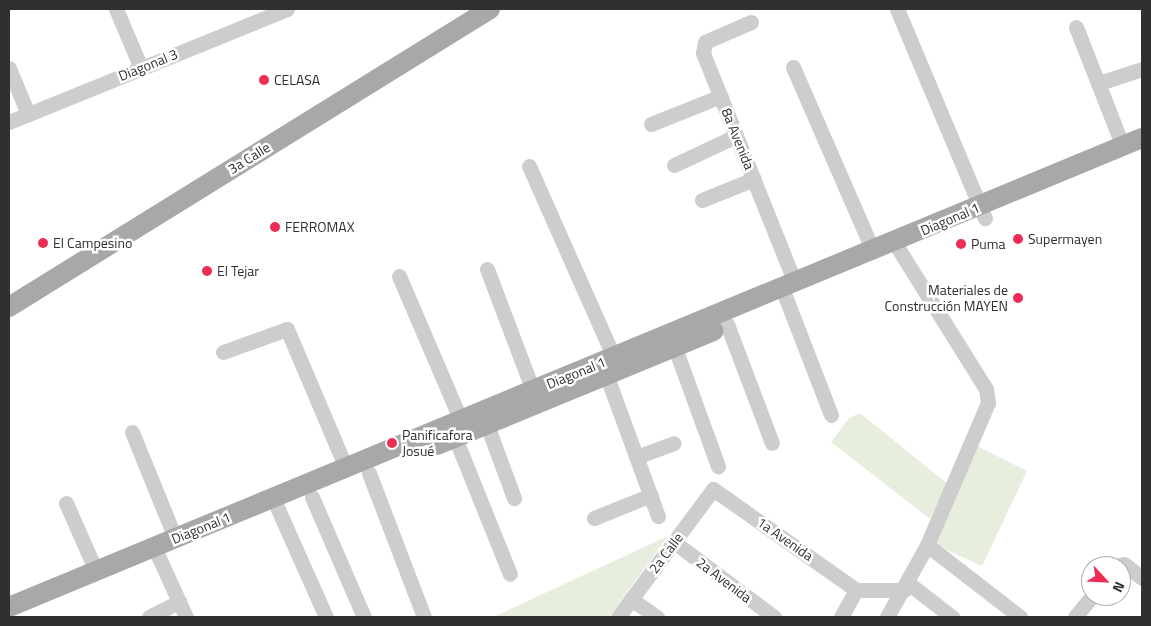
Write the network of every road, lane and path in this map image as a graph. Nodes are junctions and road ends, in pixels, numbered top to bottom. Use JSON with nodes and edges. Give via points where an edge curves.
{"nodes":[{"id":1,"x":116,"y":9,"type":"edge"},
{"id":2,"x":287,"y":9,"type":"edge"},
{"id":3,"x":490,"y":9,"type":"edge"},
{"id":4,"x":897,"y":9,"type":"edge"},
{"id":5,"x":250,"y":16,"type":"edge"},
{"id":6,"x":751,"y":22,"type":"dead end"},
{"id":7,"x":1076,"y":27,"type":"dead end"},
{"id":8,"x":793,"y":66,"type":"dead end"},
{"id":9,"x":9,"y":68,"type":"edge"},
{"id":10,"x":141,"y":68,"type":"junction"},
{"id":11,"x":1142,"y":69,"type":"edge"},
{"id":12,"x":1099,"y":83,"type":"junction"},
{"id":13,"x":720,"y":96,"type":"junction"},
{"id":14,"x":28,"y":114,"type":"junction"},
{"id":15,"x":9,"y":122,"type":"edge"},
{"id":16,"x":651,"y":124,"type":"dead end"},
{"id":17,"x":736,"y":136,"type":"junction"},
{"id":18,"x":1142,"y":138,"type":"edge"},
{"id":19,"x":1123,"y":147,"type":"junction"},
{"id":20,"x":1142,"y":154,"type":"edge"},
{"id":21,"x":674,"y":165,"type":"dead end"},
{"id":22,"x":529,"y":166,"type":"dead end"},
{"id":23,"x":754,"y":179,"type":"junction"},
{"id":24,"x":702,"y":200,"type":"dead end"},
{"id":25,"x":982,"y":212,"type":"junction"},
{"id":26,"x":896,"y":247,"type":"junction"},
{"id":27,"x":873,"y":251,"type":"junction"},
{"id":28,"x":487,"y":269,"type":"dead end"},
{"id":29,"x":399,"y":276,"type":"dead end"},
{"id":30,"x":796,"y":287,"type":"junction"},
{"id":31,"x":9,"y":307,"type":"edge"},
{"id":32,"x":748,"y":309,"type":"junction"},
{"id":33,"x":727,"y":324,"type":"junction"},
{"id":34,"x":675,"y":348,"type":"junction"},
{"id":35,"x":223,"y":352,"type":"dead end"},
{"id":36,"x":610,"y":367,"type":"junction"},
{"id":37,"x":533,"y":391,"type":"junction"},
{"id":38,"x":831,"y":415,"type":"dead end"},
{"id":39,"x":487,"y":425,"type":"junction"},
{"id":40,"x":455,"y":428,"type":"junction"},
{"id":41,"x":132,"y":432,"type":"dead end"},
{"id":42,"x":674,"y":443,"type":"dead end"},
{"id":43,"x":772,"y":443,"type":"dead end"},
{"id":44,"x":636,"y":456,"type":"junction"},
{"id":45,"x":718,"y":466,"type":"dead end"},
{"id":46,"x":346,"y":468,"type":"junction"},
{"id":47,"x":369,"y":474,"type":"junction"},
{"id":48,"x":713,"y":489,"type":"joint"},
{"id":49,"x":651,"y":495,"type":"junction"},
{"id":50,"x":312,"y":497,"type":"junction"},
{"id":51,"x":514,"y":498,"type":"dead end"},
{"id":52,"x":66,"y":503,"type":"dead end"},
{"id":53,"x":275,"y":504,"type":"junction"},
{"id":54,"x":658,"y":516,"type":"dead end"},
{"id":55,"x":594,"y":518,"type":"dead end"},
{"id":56,"x":175,"y":538,"type":"junction"},
{"id":57,"x":674,"y":542,"type":"junction"},
{"id":58,"x":927,"y":545,"type":"junction"},
{"id":59,"x":156,"y":553,"type":"junction"},
{"id":60,"x":1131,"y":569,"type":"edge"},
{"id":61,"x":96,"y":571,"type":"junction"},
{"id":62,"x":510,"y":574,"type":"dead end"},
{"id":63,"x":1142,"y":578,"type":"edge"},
{"id":64,"x":906,"y":586,"type":"junction"},
{"id":65,"x":856,"y":590,"type":"junction"},
{"id":66,"x":631,"y":599,"type":"junction"},
{"id":67,"x":179,"y":602,"type":"junction"},
{"id":68,"x":1084,"y":606,"type":"edge"},
{"id":69,"x":9,"y":607,"type":"edge"},
{"id":70,"x":15,"y":617,"type":"edge"},
{"id":71,"x":149,"y":617,"type":"edge"},
{"id":72,"x":186,"y":617,"type":"edge"},
{"id":73,"x":326,"y":617,"type":"edge"},
{"id":74,"x":364,"y":617,"type":"edge"},
{"id":75,"x":424,"y":617,"type":"edge"},
{"id":76,"x":618,"y":617,"type":"edge"},
{"id":77,"x":657,"y":617,"type":"edge"},
{"id":78,"x":774,"y":617,"type":"edge"},
{"id":79,"x":841,"y":617,"type":"edge"},
{"id":80,"x":887,"y":617,"type":"edge"},
{"id":81,"x":952,"y":617,"type":"edge"},
{"id":82,"x":1020,"y":617,"type":"edge"},
{"id":83,"x":1075,"y":617,"type":"edge"}],
"edges":[{"from":1,"to":10,"type":"street"},
{"from":2,"to":5,"type":"street","name":"Diagonal 3"},
{"from":3,"to":31,"type":"main road","name":"3a Calle"},
{"from":4,"to":25,"type":"street"},
{"from":5,"to":10,"type":"street","name":"Diagonal 3"},
{"from":6,"to":13,"type":"street","name":"8a Avenida","via":[[702,46]]},
{"from":7,"to":12,"type":"street"},
{"from":8,"to":27,"type":"street"},
{"from":9,"to":14,"type":"street"},
{"from":10,"to":14,"type":"street","name":"Diagonal 3"},
{"from":11,"to":12,"type":"street"},
{"from":12,"to":19,"type":"street"},
{"from":13,"to":16,"type":"street"},
{"from":13,"to":17,"type":"street","name":"8a Avenida"},
{"from":14,"to":15,"type":"street","name":"Diagonal 3"},
{"from":17,"to":21,"type":"street"},
{"from":17,"to":23,"type":"street","name":"8a Avenida"},
{"from":18,"to":19,"type":"main road","name":"Diagonal 1"},
{"from":19,"to":25,"type":"main road","name":"Diagonal 1"},
{"from":20,"to":25,"type":"main road","name":"Diagonal 1"},
{"from":22,"to":36,"type":"street"},
{"from":23,"to":24,"type":"street"},
{"from":23,"to":30,"type":"street","name":"8a Avenida"},
{"from":25,"to":26,"type":"main road","name":"Diagonal 1"},
{"from":26,"to":27,"type":"main road","name":"Diagonal 1"},
{"from":26,"to":30,"type":"main road","name":"Diagonal 1"},
{"from":26,"to":58,"type":"street","via":[[988,396],[988,403]]},
{"from":27,"to":30,"type":"main road","name":"Diagonal 1"},
{"from":28,"to":37,"type":"street"},
{"from":29,"to":40,"type":"street"},
{"from":30,"to":32,"type":"main road","name":"Diagonal 1"},
{"from":30,"to":38,"type":"street","name":"8a Avenida"},
{"from":32,"to":33,"type":"main road","name":"Diagonal 1"},
{"from":32,"to":36,"type":"main road","name":"Diagonal 1"},
{"from":33,"to":34,"type":"main road","name":"Diagonal 1"},
{"from":33,"to":43,"type":"street"},
{"from":34,"to":36,"type":"main road","name":"Diagonal 1"},
{"from":34,"to":45,"type":"street"},
{"from":35,"to":46,"type":"street","via":[[287,330]]},
{"from":36,"to":37,"type":"main road","name":"Diagonal 1"},
{"from":36,"to":39,"type":"main road","name":"Diagonal 1"},
{"from":36,"to":44,"type":"street"},
{"from":37,"to":40,"type":"main road","name":"Diagonal 1"},
{"from":39,"to":40,"type":"main road","name":"Diagonal 1"},
{"from":39,"to":51,"type":"street"},
{"from":40,"to":46,"type":"main road","name":"Diagonal 1"},
{"from":40,"to":47,"type":"main road","name":"Diagonal 1"},
{"from":40,"to":62,"type":"street"},
{"from":41,"to":56,"type":"street"},
{"from":42,"to":44,"type":"street"},
{"from":44,"to":49,"type":"street"},
{"from":46,"to":53,"type":"main road","name":"Diagonal 1"},
{"from":47,"to":50,"type":"main road","name":"Diagonal 1"},
{"from":47,"to":75,"type":"street"},
{"from":48,"to":57,"type":"street","name":"2a Calle"},
{"from":48,"to":65,"type":"street","name":"1a Avenida"},
{"from":49,"to":54,"type":"street"},
{"from":49,"to":55,"type":"street"},
{"from":50,"to":53,"type":"main road","name":"Diagonal 1"},
{"from":50,"to":74,"type":"street"},
{"from":52,"to":61,"type":"street"},
{"from":53,"to":56,"type":"main road","name":"Diagonal 1"},
{"from":53,"to":59,"type":"main road","name":"Diagonal 1"},
{"from":53,"to":73,"type":"street"},
{"from":56,"to":59,"type":"main road","name":"Diagonal 1"},
{"from":57,"to":66,"type":"street","name":"2a Calle"},
{"from":57,"to":78,"type":"street","name":"2a Avenida"},
{"from":58,"to":64,"type":"street"},
{"from":58,"to":82,"type":"street"},
{"from":59,"to":61,"type":"main road","name":"Diagonal 1"},
{"from":59,"to":67,"type":"street"},
{"from":59,"to":70,"type":"main road","name":"Diagonal 1"},
{"from":60,"to":63,"type":"street"},
{"from":61,"to":69,"type":"main road","name":"Diagonal 1"},
{"from":64,"to":65,"type":"street"},
{"from":64,"to":80,"type":"street"},
{"from":64,"to":81,"type":"street"},
{"from":65,"to":79,"type":"street"},
{"from":66,"to":76,"type":"street","name":"2a Calle"},
{"from":66,"to":77,"type":"street"},
{"from":67,"to":71,"type":"street"},
{"from":67,"to":72,"type":"street"},
{"from":68,"to":83,"type":"street"}]}
